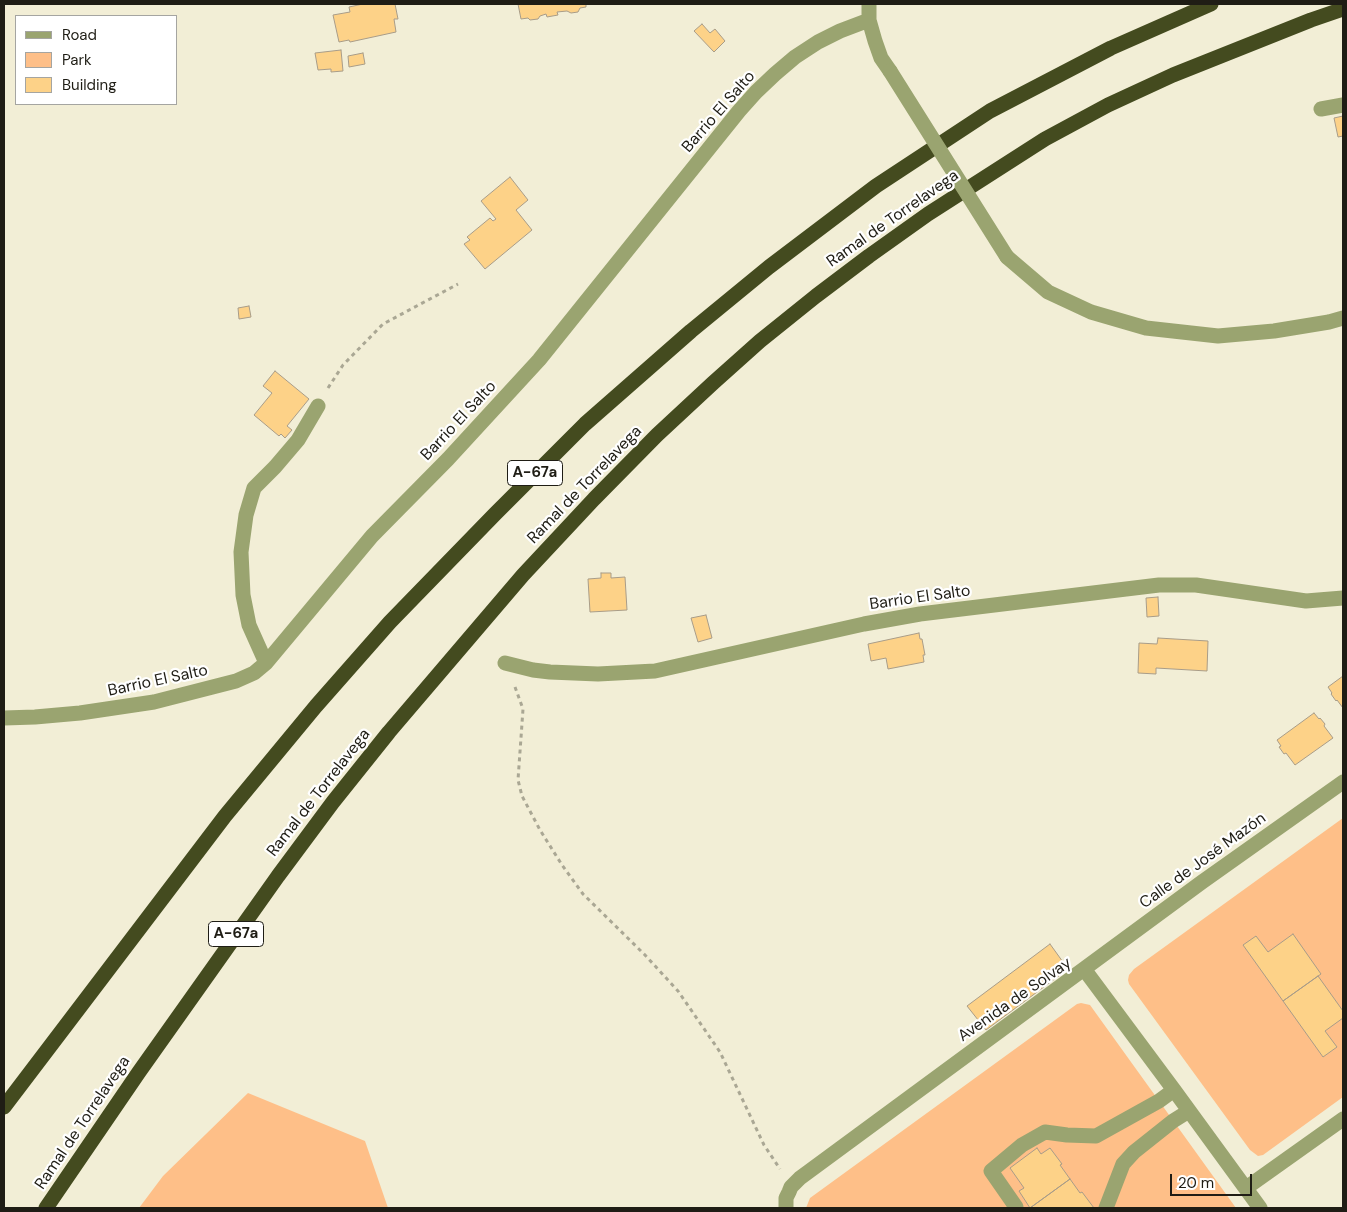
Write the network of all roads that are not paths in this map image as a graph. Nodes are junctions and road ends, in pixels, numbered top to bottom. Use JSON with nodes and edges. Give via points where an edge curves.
{"nodes":[{"id":1,"x":869,"y":4,"type":"edge"},
{"id":2,"x":1211,"y":4,"type":"edge"},
{"id":3,"x":1343,"y":9,"type":"edge"},
{"id":4,"x":869,"y":20,"type":"junction"},
{"id":5,"x":1343,"y":105,"type":"edge"},
{"id":6,"x":1321,"y":109,"type":"dead end"},
{"id":7,"x":1343,"y":318,"type":"edge"},
{"id":8,"x":318,"y":406,"type":"road end"},
{"id":9,"x":1343,"y":598,"type":"edge"},
{"id":10,"x":266,"y":663,"type":"junction"},
{"id":11,"x":505,"y":663,"type":"road end"},
{"id":12,"x":4,"y":718,"type":"edge"},
{"id":13,"x":1343,"y":782,"type":"edge"},
{"id":14,"x":1084,"y":969,"type":"junction"},
{"id":15,"x":1174,"y":1090,"type":"junction"},
{"id":16,"x":4,"y":1107,"type":"edge"},
{"id":17,"x":1189,"y":1111,"type":"junction"},
{"id":18,"x":1343,"y":1119,"type":"edge"},
{"id":19,"x":1246,"y":1188,"type":"junction"},
{"id":20,"x":46,"y":1208,"type":"edge"},
{"id":21,"x":786,"y":1208,"type":"edge"},
{"id":22,"x":1014,"y":1208,"type":"edge"},
{"id":23,"x":1106,"y":1208,"type":"edge"},
{"id":24,"x":1260,"y":1208,"type":"edge"}],
"edges":[{"from":1,"to":4,"type":"street"},
{"from":2,"to":16,"type":"highway","name":"Ramal de Torrelavega","number":"A-67a","via":[[1112,48],[990,111],[876,186],[769,267],[585,424],[390,622],[304,720],[219,823]]},
{"from":3,"to":20,"type":"highway","name":"Ramal de Torrelavega","number":"A-67a","via":[[1172,75],[1045,139],[869,256],[774,330],[713,383],[600,492],[523,575],[389,732],[256,907]]},
{"from":4,"to":7,"type":"street","bridge":true,"via":[[881,58],[1007,257],[1048,292],[1091,312],[1146,328],[1218,336],[1274,331]]},
{"from":4,"to":10,"type":"street","name":"Barrio El Salto","via":[[840,31],[795,57],[745,105],[539,360],[372,536]]},
{"from":5,"to":6,"type":"street"},
{"from":8,"to":10,"type":"street","via":[[298,440],[254,488],[246,515],[241,552],[243,595],[249,625]]},
{"from":9,"to":11,"type":"street","name":"Barrio El Salto","via":[[1306,601],[1196,585],[1159,585],[920,614],[655,671],[550,672]]},
{"from":10,"to":12,"type":"street","name":"Barrio El Salto","via":[[236,681],[154,702],[80,713]]},
{"from":13,"to":14,"type":"street","name":"Calle de José Mazón"},
{"from":14,"to":15,"type":"street","name":"Avenida de Solvay"},
{"from":14,"to":21,"type":"street","name":"Avenida de Solvay","via":[[800,1178],[791,1187]]},
{"from":15,"to":17,"type":"street","name":"Avenida de Solvay"},
{"from":15,"to":22,"type":"street","via":[[1096,1136],[1045,1132],[1022,1145],[991,1171]]},
{"from":17,"to":19,"type":"street","name":"Avenida de Solvay"},
{"from":17,"to":23,"type":"street","via":[[1123,1164]]},
{"from":18,"to":19,"type":"street"},
{"from":19,"to":24,"type":"street","name":"Avenida de Solvay"}]}
